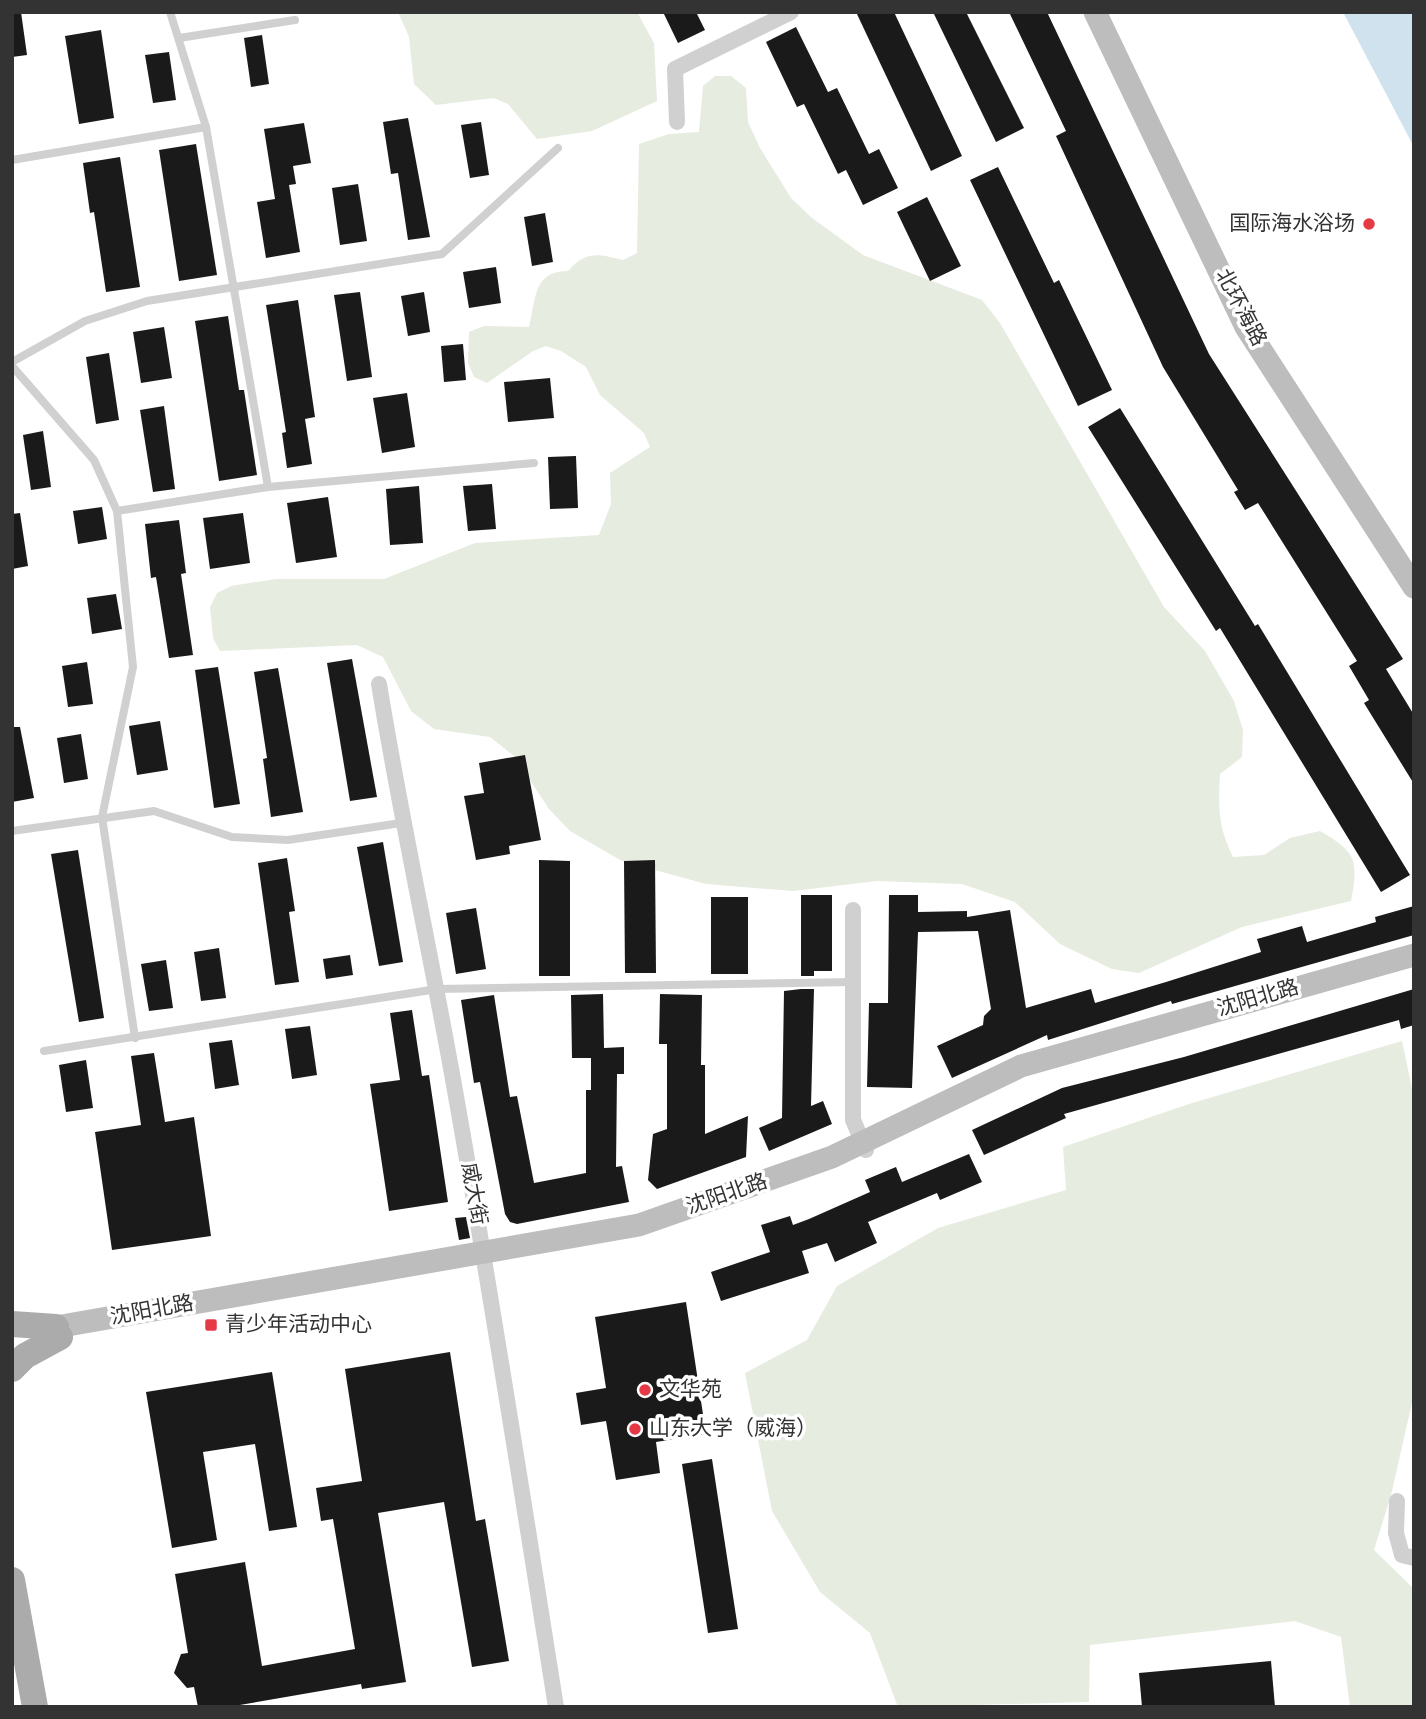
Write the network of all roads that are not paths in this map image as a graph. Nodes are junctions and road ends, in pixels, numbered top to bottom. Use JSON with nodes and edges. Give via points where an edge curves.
{"nodes":[{"id":1,"x":170,"y":12,"type":"edge"},
{"id":2,"x":791,"y":12,"type":"edge"},
{"id":3,"x":1095,"y":12,"type":"edge"},
{"id":4,"x":295,"y":20,"type":"dead end"},
{"id":5,"x":179,"y":38,"type":"junction"},
{"id":6,"x":677,"y":122,"type":"dead end"},
{"id":7,"x":206,"y":127,"type":"junction"},
{"id":8,"x":558,"y":148,"type":"dead end"},
{"id":9,"x":12,"y":160,"type":"edge"},
{"id":10,"x":235,"y":285,"type":"junction"},
{"id":11,"x":12,"y":364,"type":"edge"},
{"id":12,"x":15,"y":377,"type":"edge"},
{"id":13,"x":534,"y":463,"type":"dead end"},
{"id":14,"x":268,"y":487,"type":"junction"},
{"id":15,"x":117,"y":510,"type":"junction"},
{"id":16,"x":1414,"y":587,"type":"edge"},
{"id":17,"x":379,"y":684,"type":"dead end"},
{"id":18,"x":102,"y":817,"type":"junction"},
{"id":19,"x":401,"y":823,"type":"junction"},
{"id":20,"x":12,"y":831,"type":"edge"},
{"id":21,"x":853,"y":910,"type":"dead end"},
{"id":22,"x":1414,"y":955,"type":"edge"},
{"id":23,"x":1414,"y":969,"type":"edge"},
{"id":24,"x":854,"y":982,"type":"junction"},
{"id":25,"x":437,"y":989,"type":"junction"},
{"id":26,"x":135,"y":1038,"type":"junction"},
{"id":27,"x":44,"y":1051,"type":"dead end"},
{"id":28,"x":864,"y":1147,"type":"junction"},
{"id":29,"x":485,"y":1261,"type":"junction"},
{"id":30,"x":12,"y":1324,"type":"edge"},
{"id":31,"x":58,"y":1332,"type":"junction"},
{"id":32,"x":12,"y":1335,"type":"edge"},
{"id":33,"x":12,"y":1347,"type":"edge"},
{"id":34,"x":12,"y":1369,"type":"edge"},
{"id":35,"x":1397,"y":1501,"type":"dead end"},
{"id":36,"x":1414,"y":1558,"type":"edge"},
{"id":37,"x":12,"y":1580,"type":"edge"},
{"id":38,"x":35,"y":1707,"type":"edge"},
{"id":39,"x":556,"y":1707,"type":"edge"}],
"edges":[{"from":1,"to":5,"type":"lane"},
{"from":2,"to":6,"type":"street","via":[[675,69]]},
{"from":3,"to":16,"type":"street","name":"北环海路","via":[[1247,327]]},
{"from":4,"to":5,"type":"lane"},
{"from":5,"to":7,"type":"lane"},
{"from":7,"to":9,"type":"lane"},
{"from":7,"to":10,"type":"lane"},
{"from":8,"to":10,"type":"lane","via":[[442,254]]},
{"from":10,"to":11,"type":"lane","via":[[147,301],[85,321]]},
{"from":10,"to":14,"type":"lane"},
{"from":11,"to":12,"type":"lane"},
{"from":12,"to":15,"type":"lane","via":[[94,460]]},
{"from":13,"to":14,"type":"lane"},
{"from":14,"to":15,"type":"lane"},
{"from":15,"to":18,"type":"lane","via":[[133,667]]},
{"from":17,"to":19,"type":"street","name":"威大街"},
{"from":18,"to":19,"type":"lane","via":[[154,811],[232,837],[288,840]]},
{"from":18,"to":20,"type":"lane"},
{"from":18,"to":26,"type":"lane"},
{"from":19,"to":25,"type":"street","name":"威大街"},
{"from":21,"to":24,"type":"street"},
{"from":22,"to":28,"type":"street","name":"沈阳北路","via":[[1021,1066]]},
{"from":23,"to":28,"type":"street","name":"沈阳北路","via":[[1035,1073]]},
{"from":24,"to":25,"type":"lane"},
{"from":24,"to":28,"type":"street","via":[[853,1120]]},
{"from":25,"to":26,"type":"lane"},
{"from":25,"to":29,"type":"street","name":"威大街"},
{"from":26,"to":27,"type":"lane"},
{"from":28,"to":29,"type":"street","name":"沈阳北路","via":[[751,1200],[640,1237]]},
{"from":29,"to":31,"type":"street","name":"沈阳北路"},
{"from":29,"to":39,"type":"street","name":"威大街"},
{"from":30,"to":31,"type":"main road"},
{"from":31,"to":32,"type":"street","name":"沈阳北路"},
{"from":31,"to":33,"type":"street","name":"沈阳北路"},
{"from":31,"to":34,"type":"main road"},
{"from":35,"to":36,"type":"street","via":[[1396,1533],[1402,1555]]},
{"from":37,"to":38,"type":"main road"}]}
